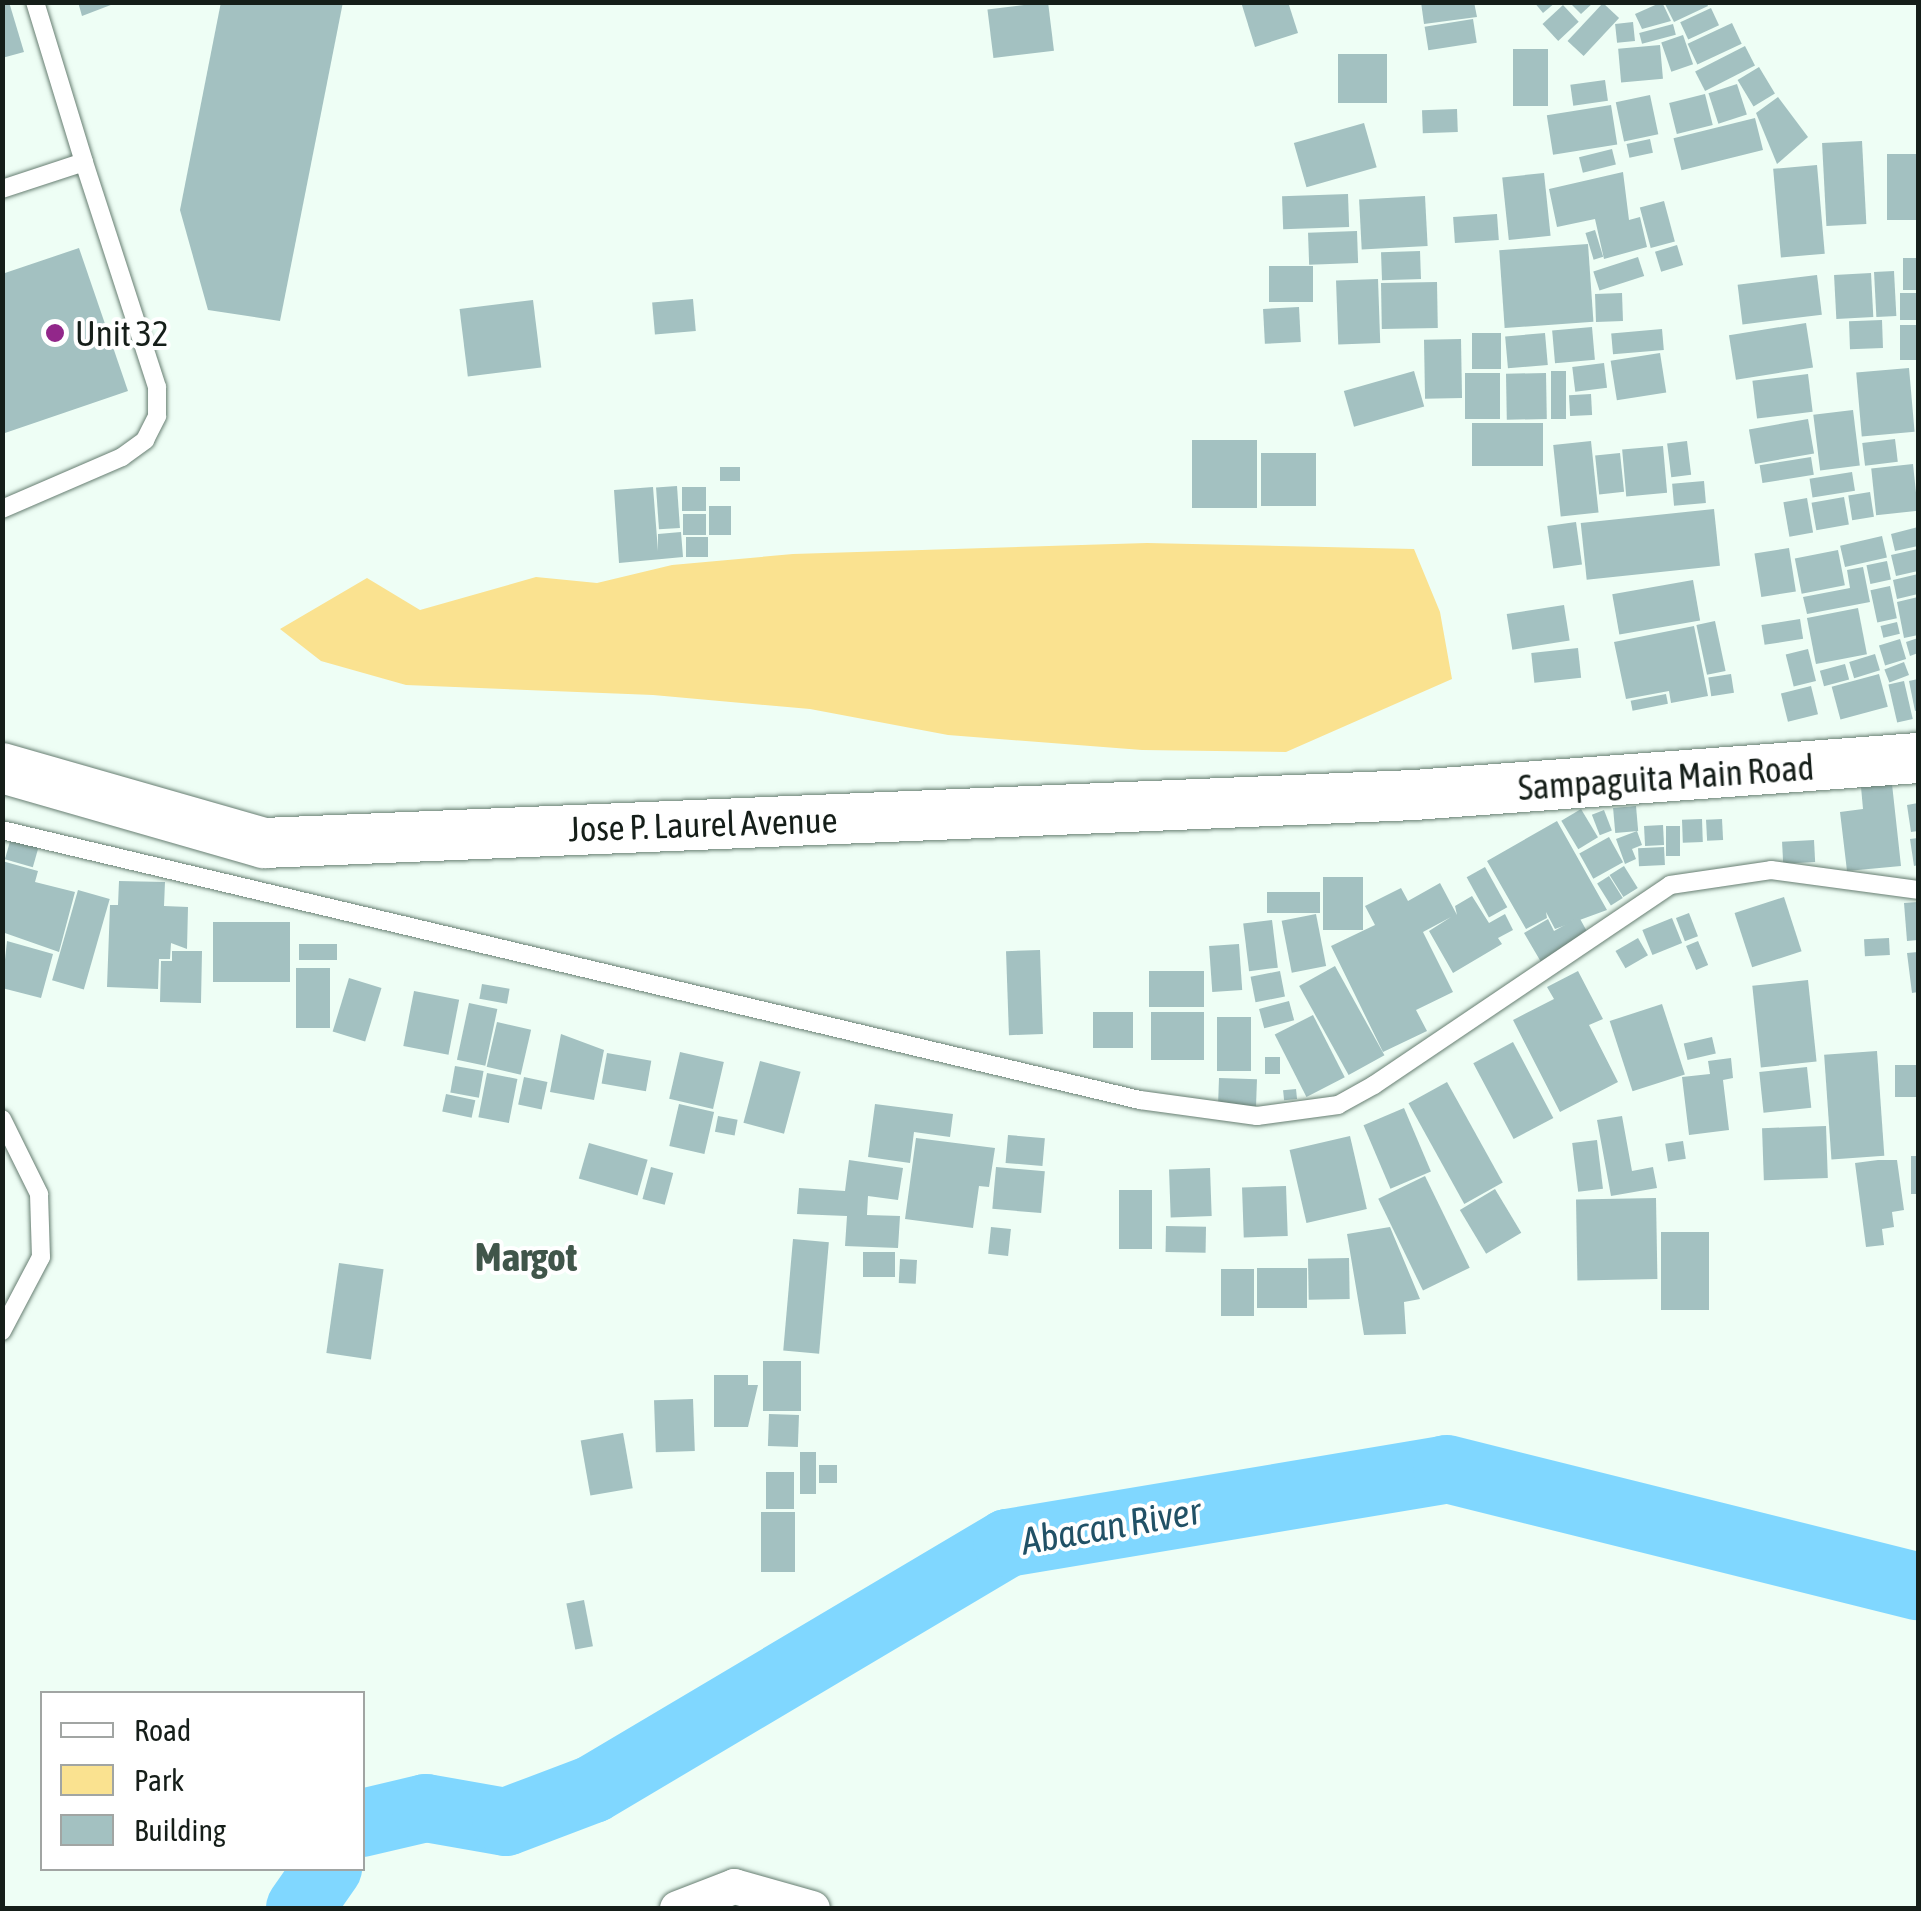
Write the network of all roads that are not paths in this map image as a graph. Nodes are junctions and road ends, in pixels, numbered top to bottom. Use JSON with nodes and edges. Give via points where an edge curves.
{"nodes":[{"id":1,"x":35,"y":2,"type":"edge"},
{"id":2,"x":84,"y":162,"type":"junction"},
{"id":3,"x":2,"y":189,"type":"edge"},
{"id":4,"x":2,"y":509,"type":"edge"},
{"id":5,"x":1918,"y":758,"type":"edge"},
{"id":6,"x":2,"y":768,"type":"edge"},
{"id":7,"x":1414,"y":794,"type":"joint"},
{"id":8,"x":2,"y":830,"type":"edge"},
{"id":9,"x":1918,"y":890,"type":"edge"},
{"id":10,"x":2,"y":1119,"type":"edge"},
{"id":11,"x":2,"y":1330,"type":"edge"},
{"id":12,"x":677,"y":1908,"type":"edge"},
{"id":13,"x":812,"y":1908,"type":"edge"}],
"edges":[{"from":1,"to":2,"type":"lane"},
{"from":2,"to":3,"type":"lane"},
{"from":2,"to":4,"type":"lane","via":[[157,387],[157,416],[146,440],[122,458]]},
{"from":5,"to":7,"type":"street","name":"Sampaguita Main Road"},
{"from":6,"to":7,"type":"street","name":"Jose P. Laurel Avenue","via":[[264,843]]},
{"from":8,"to":9,"type":"lane","via":[[1140,1100],[1257,1116],[1338,1105],[1374,1085],[1670,884],[1771,870]]},
{"from":10,"to":11,"type":"lane","via":[[39,1194],[42,1256]]},
{"from":12,"to":13,"type":"street","via":[[734,1886]]}]}
